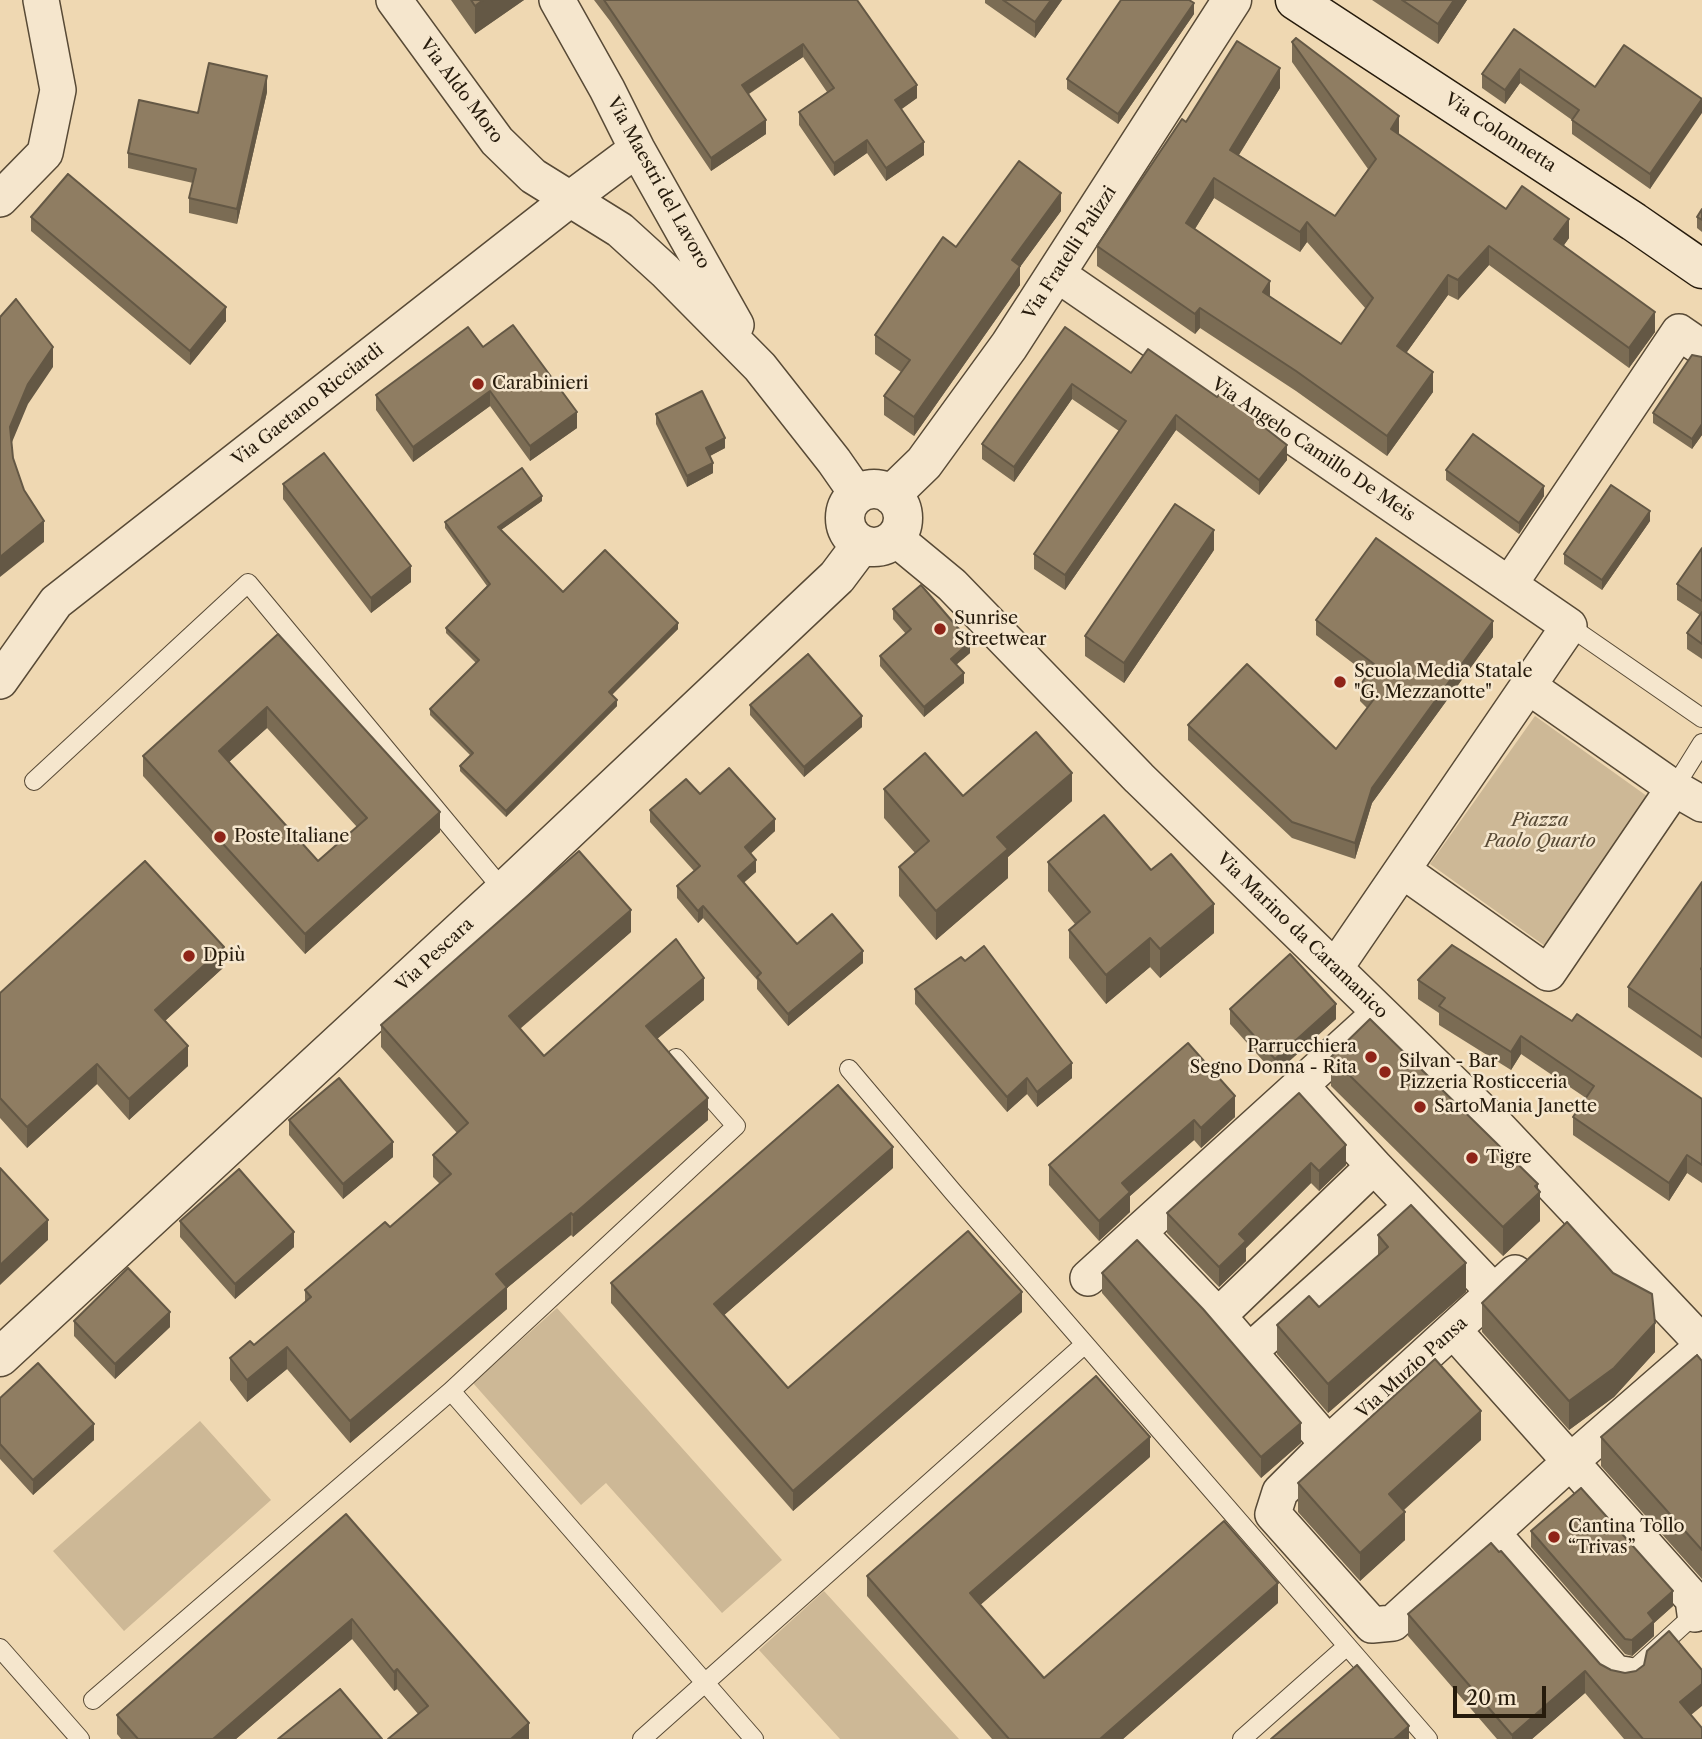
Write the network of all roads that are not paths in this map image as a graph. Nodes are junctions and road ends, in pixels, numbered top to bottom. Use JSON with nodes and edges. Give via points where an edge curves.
{"nodes":[{"id":1,"x":41,"y":0,"type":"edge"},
{"id":2,"x":394,"y":0,"type":"edge"},
{"id":3,"x":557,"y":0,"type":"edge"},
{"id":4,"x":1233,"y":0,"type":"edge"},
{"id":5,"x":1295,"y":0,"type":"edge"},
{"id":6,"x":637,"y":149,"type":"junction"},
{"id":7,"x":0,"y":199,"type":"edge"},
{"id":8,"x":570,"y":199,"type":"junction"},
{"id":9,"x":1702,"y":269,"type":"edge"},
{"id":10,"x":1057,"y":274,"type":"junction"},
{"id":11,"x":1702,"y":348,"type":"edge"},
{"id":12,"x":760,"y":367,"type":"junction"},
{"id":13,"x":874,"y":495,"type":"junction"},
{"id":14,"x":878,"y":541,"type":"junction"},
{"id":15,"x":1509,"y":584,"type":"junction"},
{"id":16,"x":1569,"y":626,"type":"junction"},
{"id":17,"x":0,"y":681,"type":"edge"},
{"id":18,"x":1528,"y":686,"type":"junction"},
{"id":19,"x":1702,"y":718,"type":"edge"},
{"id":20,"x":1702,"y":743,"type":"edge"},
{"id":21,"x":34,"y":781,"type":"dead end"},
{"id":22,"x":1688,"y":796,"type":"edge"},
{"id":23,"x":1402,"y":870,"type":"junction"},
{"id":24,"x":504,"y":891,"type":"junction"},
{"id":25,"x":1335,"y":968,"type":"junction"},
{"id":26,"x":1380,"y":1012,"type":"junction"},
{"id":27,"x":676,"y":1058,"type":"edge"},
{"id":28,"x":849,"y":1069,"type":"dead end"},
{"id":29,"x":1300,"y":1085,"type":"junction"},
{"id":30,"x":1374,"y":1166,"type":"junction"},
{"id":31,"x":1412,"y":1206,"type":"junction"},
{"id":32,"x":1559,"y":1230,"type":"junction"},
{"id":33,"x":1139,"y":1233,"type":"junction"},
{"id":34,"x":1088,"y":1278,"type":"dead end"},
{"id":35,"x":1495,"y":1293,"type":"junction"},
{"id":36,"x":1218,"y":1317,"type":"junction"},
{"id":37,"x":1454,"y":1331,"type":"junction"},
{"id":38,"x":1085,"y":1344,"type":"junction"},
{"id":39,"x":1702,"y":1345,"type":"edge"},
{"id":40,"x":1250,"y":1351,"type":"junction"},
{"id":41,"x":0,"y":1357,"type":"edge"},
{"id":42,"x":451,"y":1391,"type":"junction"},
{"id":43,"x":1328,"y":1444,"type":"junction"},
{"id":44,"x":1571,"y":1461,"type":"junction"},
{"id":45,"x":1493,"y":1534,"type":"junction"},
{"id":46,"x":1696,"y":1614,"type":"joint"},
{"id":47,"x":1347,"y":1646,"type":"junction"},
{"id":48,"x":0,"y":1648,"type":"edge"},
{"id":49,"x":1628,"y":1675,"type":"joint"},
{"id":50,"x":705,"y":1683,"type":"junction"},
{"id":51,"x":93,"y":1700,"type":"dead end"},
{"id":52,"x":80,"y":1739,"type":"edge"},
{"id":53,"x":642,"y":1739,"type":"edge"},
{"id":54,"x":754,"y":1739,"type":"edge"},
{"id":55,"x":1242,"y":1739,"type":"edge"},
{"id":56,"x":1428,"y":1739,"type":"edge"}],
"edges":[{"from":1,"to":7,"type":"street","via":[[58,90],[45,153]]},
{"from":2,"to":8,"type":"street","name":"Via Aldo Moro","via":[[497,141],[533,176]]},
{"from":3,"to":6,"type":"street","name":"Via Maestri del Lavoro"},
{"from":4,"to":10,"type":"street","name":"Via Fratelli Palizzi"},
{"from":5,"to":9,"type":"street","name":"Via Colonnetta"},
{"from":6,"to":8,"type":"street","name":"Via Gaetano Ricciardi"},
{"from":6,"to":12,"type":"street","name":"Via Maestri del Lavoro"},
{"from":8,"to":12,"type":"street","name":"Via Maestri del Lavoro","via":[[620,230]]},
{"from":8,"to":17,"type":"street","name":"Via Gaetano Ricciardi","via":[[56,602]]},
{"from":10,"to":13,"type":"street","name":"Via Fratelli Palizzi","via":[[924,463]]},
{"from":10,"to":15,"type":"street","name":"Via Angelo Camillo De Meis"},
{"from":11,"to":15,"type":"street","via":[[1679,332]]},
{"from":12,"to":13,"type":"street","name":"Via Maestri del Lavoro","via":[[834,461]]},
{"from":13,"to":14,"type":"street","via":[[902,511],[903,521]]},
{"from":13,"to":14,"type":"street","via":[[851,500],[845,516],[849,533]]},
{"from":14,"to":24,"type":"street","name":"Via Pescara"},
{"from":14,"to":25,"type":"street","name":"Via Marino da Caramanico","via":[[953,585],[1139,778]]},
{"from":15,"to":16,"type":"street","name":"Via Angelo Camillo De Meis"},
{"from":16,"to":18,"type":"street"},
{"from":16,"to":19,"type":"lane"},
{"from":18,"to":22,"type":"street"},
{"from":18,"to":23,"type":"street"},
{"from":20,"to":22,"type":"lane"},
{"from":21,"to":24,"type":"lane","via":[[248,583]]},
{"from":22,"to":23,"type":"street","via":[[1548,973]]},
{"from":23,"to":25,"type":"street"},
{"from":24,"to":41,"type":"street","name":"Via Pescara"},
{"from":25,"to":26,"type":"street","name":"Via Marino da Caramanico"},
{"from":26,"to":29,"type":"street"},
{"from":26,"to":32,"type":"street","name":"Via Marino da Caramanico","via":[[1496,1125]]},
{"from":27,"to":42,"type":"lane","via":[[736,1126]]},
{"from":28,"to":38,"type":"lane"},
{"from":29,"to":30,"type":"street"},
{"from":29,"to":33,"type":"street"},
{"from":30,"to":31,"type":"street"},
{"from":30,"to":36,"type":"street"},
{"from":31,"to":35,"type":"street"},
{"from":31,"to":40,"type":"street"},
{"from":32,"to":35,"type":"street","name":"Via Muzio Pansa"},
{"from":32,"to":39,"type":"street","name":"Via Marino da Caramanico"},
{"from":33,"to":34,"type":"street"},
{"from":33,"to":36,"type":"street"},
{"from":35,"to":37,"type":"street","name":"Via Muzio Pansa"},
{"from":36,"to":40,"type":"street"},
{"from":37,"to":43,"type":"street","name":"Via Muzio Pansa"},
{"from":37,"to":44,"type":"street"},
{"from":38,"to":47,"type":"lane"},
{"from":38,"to":50,"type":"lane"},
{"from":39,"to":44,"type":"street"},
{"from":40,"to":43,"type":"street"},
{"from":42,"to":50,"type":"lane"},
{"from":42,"to":51,"type":"lane"},
{"from":43,"to":45,"type":"street","name":"Via Muzio Pansa","via":[[1280,1492],[1273,1514],[1372,1625],[1393,1623]]},
{"from":44,"to":45,"type":"street"},
{"from":44,"to":46,"type":"street","via":[[1693,1599]]},
{"from":45,"to":49,"type":"street","via":[[1615,1673]]},
{"from":46,"to":49,"type":"lane"},
{"from":47,"to":55,"type":"lane"},
{"from":47,"to":56,"type":"lane"},
{"from":48,"to":52,"type":"lane"},
{"from":50,"to":53,"type":"lane"},
{"from":50,"to":54,"type":"lane"}]}
